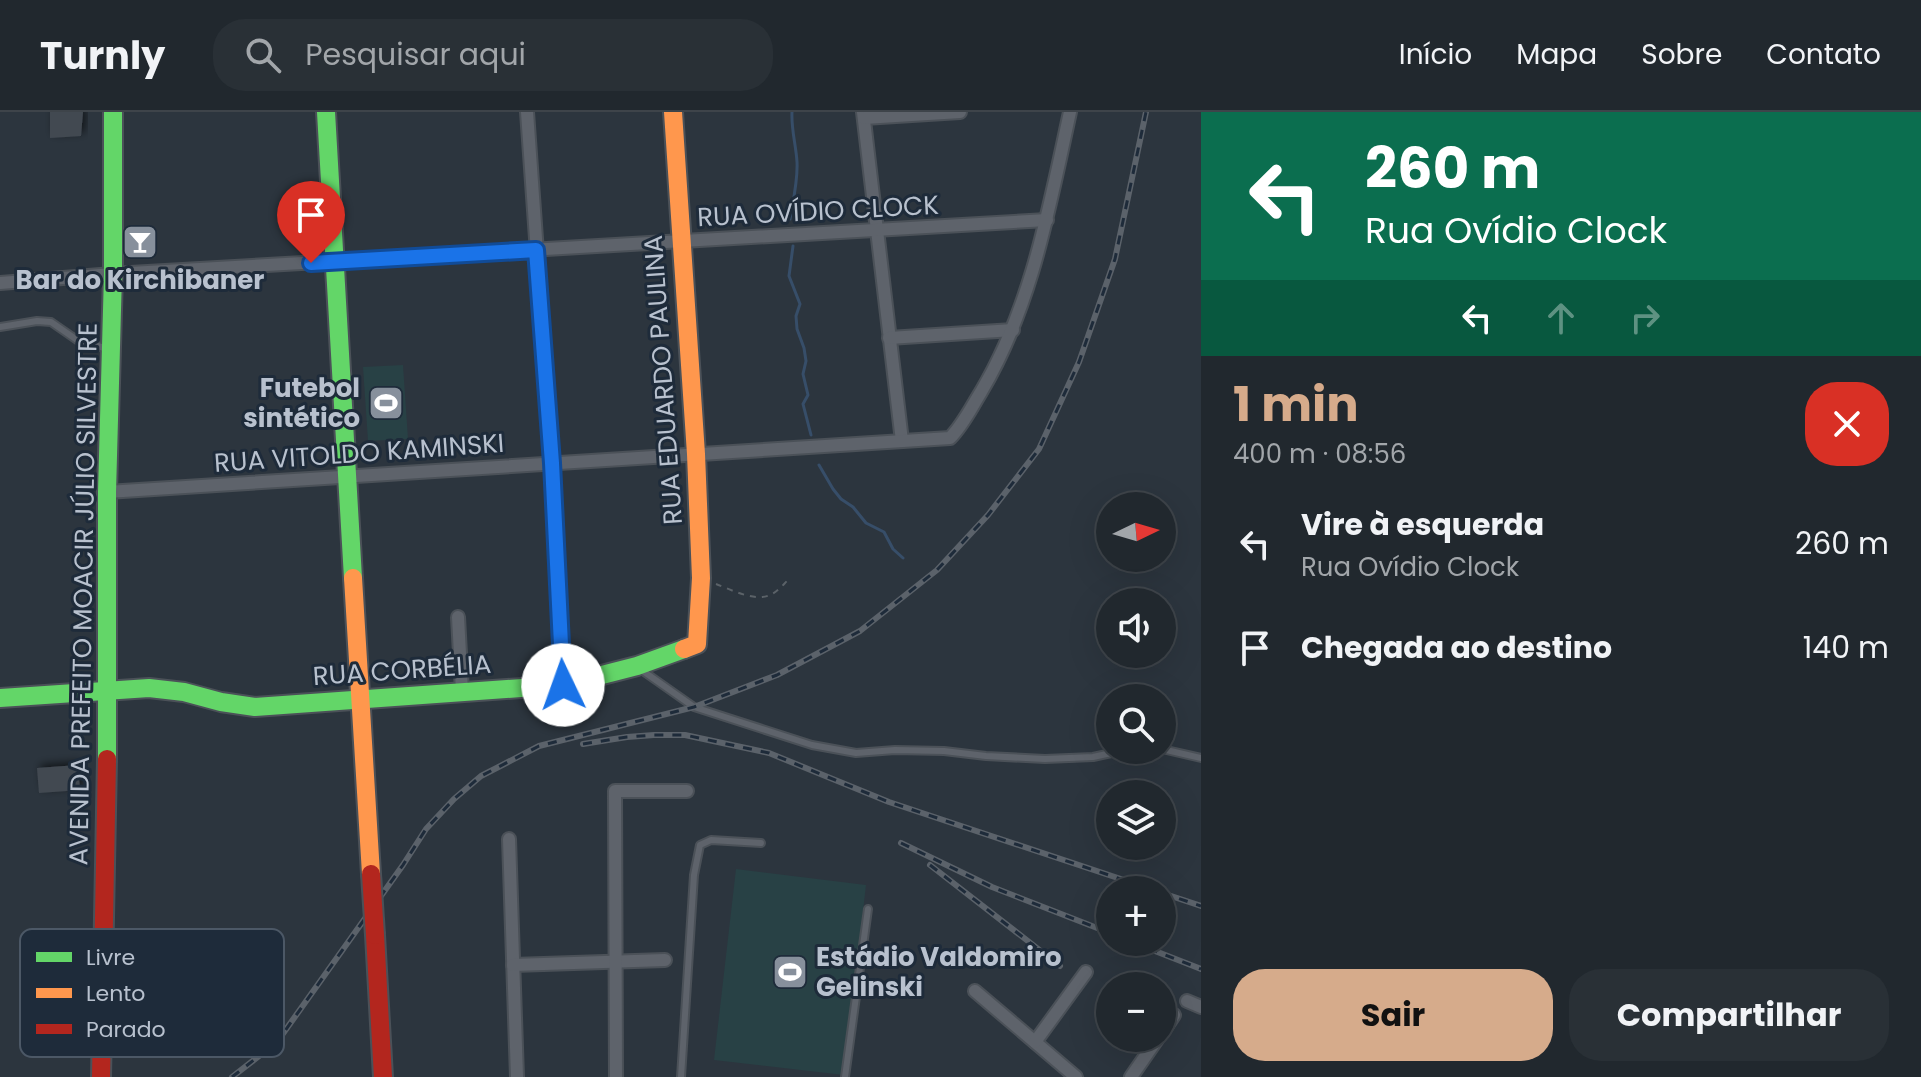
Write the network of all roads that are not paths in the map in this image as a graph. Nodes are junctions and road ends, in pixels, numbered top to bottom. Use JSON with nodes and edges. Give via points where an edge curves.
{"nodes":[{"id":1,"x":113,"y":112,"type":"edge"},
{"id":2,"x":326,"y":112,"type":"edge"},
{"id":3,"x":527,"y":112,"type":"edge"},
{"id":4,"x":673,"y":112,"type":"edge"},
{"id":5,"x":960,"y":112,"type":"edge"},
{"id":6,"x":1070,"y":112,"type":"edge"},
{"id":7,"x":864,"y":115,"type":"edge"},
{"id":8,"x":1047,"y":220,"type":"junction"},
{"id":9,"x":876,"y":230,"type":"junction"},
{"id":10,"x":680,"y":241,"type":"junction"},
{"id":11,"x":536,"y":250,"type":"junction"},
{"id":12,"x":334,"y":261,"type":"junction"},
{"id":13,"x":113,"y":274,"type":"junction"},
{"id":14,"x":0,"y":283,"type":"edge"},
{"id":15,"x":0,"y":327,"type":"edge"},
{"id":16,"x":1013,"y":330,"type":"junction"},
{"id":17,"x":889,"y":338,"type":"junction"},
{"id":18,"x":112,"y":350,"type":"junction"},
{"id":19,"x":902,"y":441,"type":"junction"},
{"id":20,"x":696,"y":454,"type":"junction"},
{"id":21,"x":552,"y":463,"type":"junction"},
{"id":22,"x":348,"y":476,"type":"junction"},
{"id":23,"x":107,"y":492,"type":"junction"},
{"id":24,"x":458,"y":617,"type":"dead end"},
{"id":25,"x":697,"y":644,"type":"joint"},
{"id":26,"x":637,"y":666,"type":"junction"},
{"id":27,"x":563,"y":685,"type":"junction"},
{"id":28,"x":107,"y":690,"type":"junction"},
{"id":29,"x":462,"y":691,"type":"junction"},
{"id":30,"x":0,"y":698,"type":"edge"},
{"id":31,"x":360,"y":699,"type":"junction"},
{"id":32,"x":1176,"y":752,"type":"edge"},
{"id":33,"x":1096,"y":756,"type":"edge"},
{"id":34,"x":1201,"y":758,"type":"edge"},
{"id":35,"x":687,"y":791,"type":"dead end"},
{"id":36,"x":509,"y":839,"type":"dead end"},
{"id":37,"x":761,"y":843,"type":"dead end"},
{"id":38,"x":868,"y":909,"type":"dead end"},
{"id":39,"x":103,"y":929,"type":"edge"},
{"id":40,"x":665,"y":960,"type":"dead end"},
{"id":41,"x":616,"y":962,"type":"junction"},
{"id":42,"x":513,"y":965,"type":"junction"},
{"id":43,"x":1086,"y":972,"type":"dead end"},
{"id":44,"x":975,"y":991,"type":"dead end"},
{"id":45,"x":1187,"y":1001,"type":"dead end"},
{"id":46,"x":1201,"y":1007,"type":"edge"},
{"id":47,"x":1035,"y":1042,"type":"junction"},
{"id":48,"x":1148,"y":1052,"type":"edge"},
{"id":49,"x":101,"y":1057,"type":"edge"},
{"id":50,"x":101,"y":1077,"type":"edge"},
{"id":51,"x":383,"y":1077,"type":"edge"},
{"id":52,"x":517,"y":1077,"type":"edge"},
{"id":53,"x":616,"y":1077,"type":"edge"},
{"id":54,"x":681,"y":1077,"type":"edge"},
{"id":55,"x":845,"y":1077,"type":"edge"},
{"id":56,"x":1076,"y":1077,"type":"edge"},
{"id":57,"x":1131,"y":1077,"type":"edge"}],
"edges":[{"from":1,"to":13,"type":"street","name":"AVENIDA PREFEITO MOACIR JÚLIO SILVESTRE"},
{"from":2,"to":12,"type":"street"},
{"from":3,"to":11,"type":"street"},
{"from":4,"to":10,"type":"street","name":"RUA EDUARDO PAULINA"},
{"from":5,"to":7,"type":"street"},
{"from":6,"to":8,"type":"street"},
{"from":7,"to":9,"type":"street"},
{"from":8,"to":9,"type":"street","name":"RUA OVÍDIO CLOCK"},
{"from":8,"to":16,"type":"street"},
{"from":9,"to":10,"type":"street","name":"RUA OVÍDIO CLOCK"},
{"from":9,"to":17,"type":"street"},
{"from":10,"to":11,"type":"street","name":"RUA OVÍDIO CLOCK"},
{"from":10,"to":20,"type":"street","name":"RUA EDUARDO PAULINA"},
{"from":11,"to":12,"type":"street","name":"RUA OVÍDIO CLOCK"},
{"from":11,"to":21,"type":"street"},
{"from":12,"to":13,"type":"street","name":"RUA OVÍDIO CLOCK"},
{"from":12,"to":22,"type":"street"},
{"from":13,"to":14,"type":"street","name":"RUA OVÍDIO CLOCK"},
{"from":13,"to":18,"type":"street","name":"AVENIDA PREFEITO MOACIR JÚLIO SILVESTRE"},
{"from":15,"to":18,"type":"lane","via":[[51,322],[77,340]]},
{"from":16,"to":17,"type":"street"},
{"from":16,"to":19,"type":"street","name":"RUA VITOLDO KAMINSKI","via":[[995,369],[950,438]]},
{"from":17,"to":19,"type":"street"},
{"from":18,"to":23,"type":"street","name":"AVENIDA PREFEITO MOACIR JÚLIO SILVESTRE"},
{"from":19,"to":20,"type":"street","name":"RUA VITOLDO KAMINSKI"},
{"from":20,"to":21,"type":"street","name":"RUA VITOLDO KAMINSKI"},
{"from":20,"to":25,"type":"street","name":"RUA EDUARDO PAULINA","via":[[701,578]]},
{"from":21,"to":22,"type":"street","name":"RUA VITOLDO KAMINSKI"},
{"from":21,"to":27,"type":"street"},
{"from":22,"to":23,"type":"street","name":"RUA VITOLDO KAMINSKI"},
{"from":22,"to":31,"type":"street"},
{"from":23,"to":28,"type":"street","name":"AVENIDA PREFEITO MOACIR JÚLIO SILVESTRE"},
{"from":24,"to":29,"type":"street"},
{"from":25,"to":26,"type":"street","name":"RUA CORBÉLIA"},
{"from":26,"to":27,"type":"street","name":"RUA CORBÉLIA"},
{"from":26,"to":33,"type":"lane","via":[[694,707],[812,745],[856,753]]},
{"from":27,"to":29,"type":"street","name":"RUA CORBÉLIA"},
{"from":28,"to":30,"type":"street","name":"RUA CORBÉLIA"},
{"from":28,"to":31,"type":"street","name":"RUA CORBÉLIA","via":[[184,692],[255,707]]},
{"from":28,"to":39,"type":"street","name":"AVENIDA PREFEITO MOACIR JÚLIO SILVESTRE"},
{"from":29,"to":31,"type":"street","name":"RUA CORBÉLIA"},
{"from":31,"to":51,"type":"street","bridge":true},
{"from":32,"to":34,"type":"lane"},
{"from":35,"to":41,"type":"street","via":[[615,791]]},
{"from":36,"to":42,"type":"street"},
{"from":37,"to":54,"type":"lane","via":[[711,840],[700,845]]},
{"from":38,"to":55,"type":"lane"},
{"from":40,"to":41,"type":"street"},
{"from":41,"to":42,"type":"street"},
{"from":41,"to":53,"type":"street"},
{"from":42,"to":52,"type":"street"},
{"from":43,"to":47,"type":"street"},
{"from":44,"to":47,"type":"street"},
{"from":45,"to":46,"type":"street"},
{"from":47,"to":56,"type":"street"},
{"from":48,"to":57,"type":"street"},
{"from":49,"to":50,"type":"street","name":"AVENIDA PREFEITO MOACIR JÚLIO SILVESTRE"}]}
